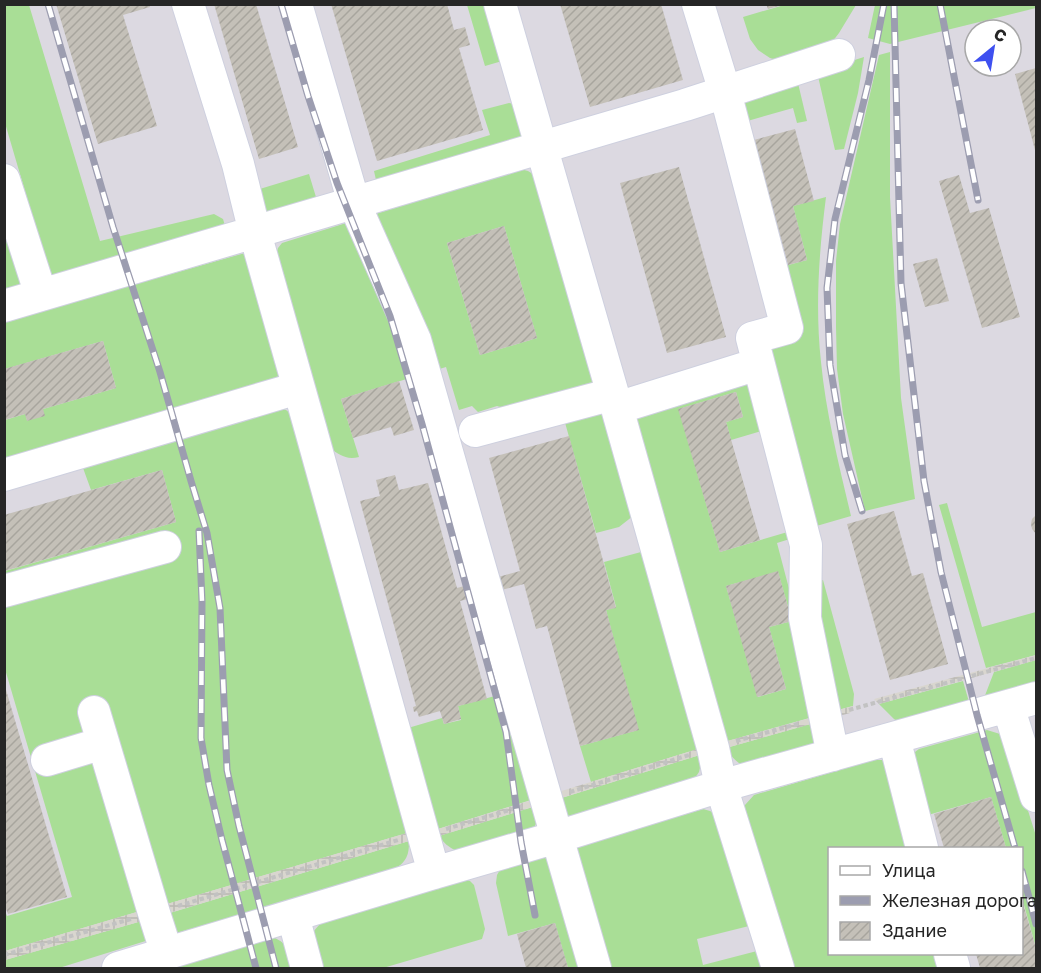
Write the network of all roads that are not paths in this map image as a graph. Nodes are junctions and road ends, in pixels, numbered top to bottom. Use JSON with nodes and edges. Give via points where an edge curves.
{"nodes":[{"id":1,"x":188,"y":4,"type":"edge"},
{"id":2,"x":296,"y":4,"type":"edge"},
{"id":3,"x":500,"y":4,"type":"edge"},
{"id":4,"x":698,"y":4,"type":"edge"},
{"id":5,"x":839,"y":55,"type":"dead end"},
{"id":6,"x":724,"y":92,"type":"junction"},
{"id":7,"x":542,"y":147,"type":"junction"},
{"id":8,"x":4,"y":180,"type":"edge"},
{"id":9,"x":354,"y":203,"type":"junction"},
{"id":10,"x":255,"y":232,"type":"junction"},
{"id":11,"x":41,"y":295,"type":"junction"},
{"id":12,"x":4,"y":306,"type":"edge"},
{"id":13,"x":758,"y":364,"type":"junction"},
{"id":14,"x":298,"y":388,"type":"junction"},
{"id":15,"x":615,"y":401,"type":"junction"},
{"id":16,"x":475,"y":431,"type":"dead end"},
{"id":17,"x":4,"y":475,"type":"edge"},
{"id":18,"x":165,"y":548,"type":"dead end"},
{"id":19,"x":4,"y":591,"type":"edge"},
{"id":20,"x":1022,"y":702,"type":"edge"},
{"id":21,"x":94,"y":712,"type":"dead end"},
{"id":22,"x":894,"y":738,"type":"junction"},
{"id":23,"x":103,"y":743,"type":"junction"},
{"id":24,"x":833,"y":755,"type":"junction"},
{"id":25,"x":46,"y":760,"type":"dead end"},
{"id":26,"x":721,"y":786,"type":"junction"},
{"id":27,"x":1036,"y":796,"type":"edge"},
{"id":28,"x":556,"y":837,"type":"junction"},
{"id":29,"x":921,"y":847,"type":"edge"},
{"id":30,"x":434,"y":873,"type":"junction"},
{"id":31,"x":293,"y":916,"type":"junction"},
{"id":32,"x":167,"y":954,"type":"junction"},
{"id":33,"x":127,"y":967,"type":"edge"},
{"id":34,"x":307,"y":969,"type":"edge"},
{"id":35,"x":595,"y":969,"type":"edge"},
{"id":36,"x":778,"y":969,"type":"edge"}],
"edges":[{"from":1,"to":10,"type":"lane"},
{"from":2,"to":9,"type":"lane"},
{"from":3,"to":7,"type":"lane"},
{"from":4,"to":6,"type":"lane"},
{"from":5,"to":6,"type":"lane"},
{"from":6,"to":7,"type":"lane"},
{"from":6,"to":13,"type":"lane","via":[[787,328],[752,338]]},
{"from":7,"to":9,"type":"lane"},
{"from":7,"to":15,"type":"lane"},
{"from":8,"to":11,"type":"lane"},
{"from":9,"to":10,"type":"lane"},
{"from":9,"to":28,"type":"lane","via":[[415,340]]},
{"from":10,"to":11,"type":"lane"},
{"from":10,"to":14,"type":"lane"},
{"from":11,"to":12,"type":"lane"},
{"from":13,"to":15,"type":"lane"},
{"from":13,"to":24,"type":"lane","via":[[806,545],[805,618]]},
{"from":14,"to":17,"type":"lane"},
{"from":14,"to":30,"type":"lane"},
{"from":15,"to":16,"type":"lane"},
{"from":15,"to":26,"type":"lane"},
{"from":18,"to":19,"type":"lane"},
{"from":20,"to":22,"type":"lane"},
{"from":20,"to":27,"type":"lane"},
{"from":21,"to":23,"type":"lane"},
{"from":22,"to":24,"type":"lane"},
{"from":22,"to":29,"type":"lane"},
{"from":23,"to":25,"type":"lane"},
{"from":23,"to":32,"type":"lane"},
{"from":24,"to":26,"type":"lane"},
{"from":26,"to":28,"type":"lane"},
{"from":26,"to":36,"type":"lane"},
{"from":28,"to":30,"type":"lane"},
{"from":28,"to":35,"type":"lane"},
{"from":30,"to":31,"type":"lane"},
{"from":31,"to":32,"type":"lane"},
{"from":31,"to":34,"type":"lane"},
{"from":32,"to":33,"type":"lane"}]}
